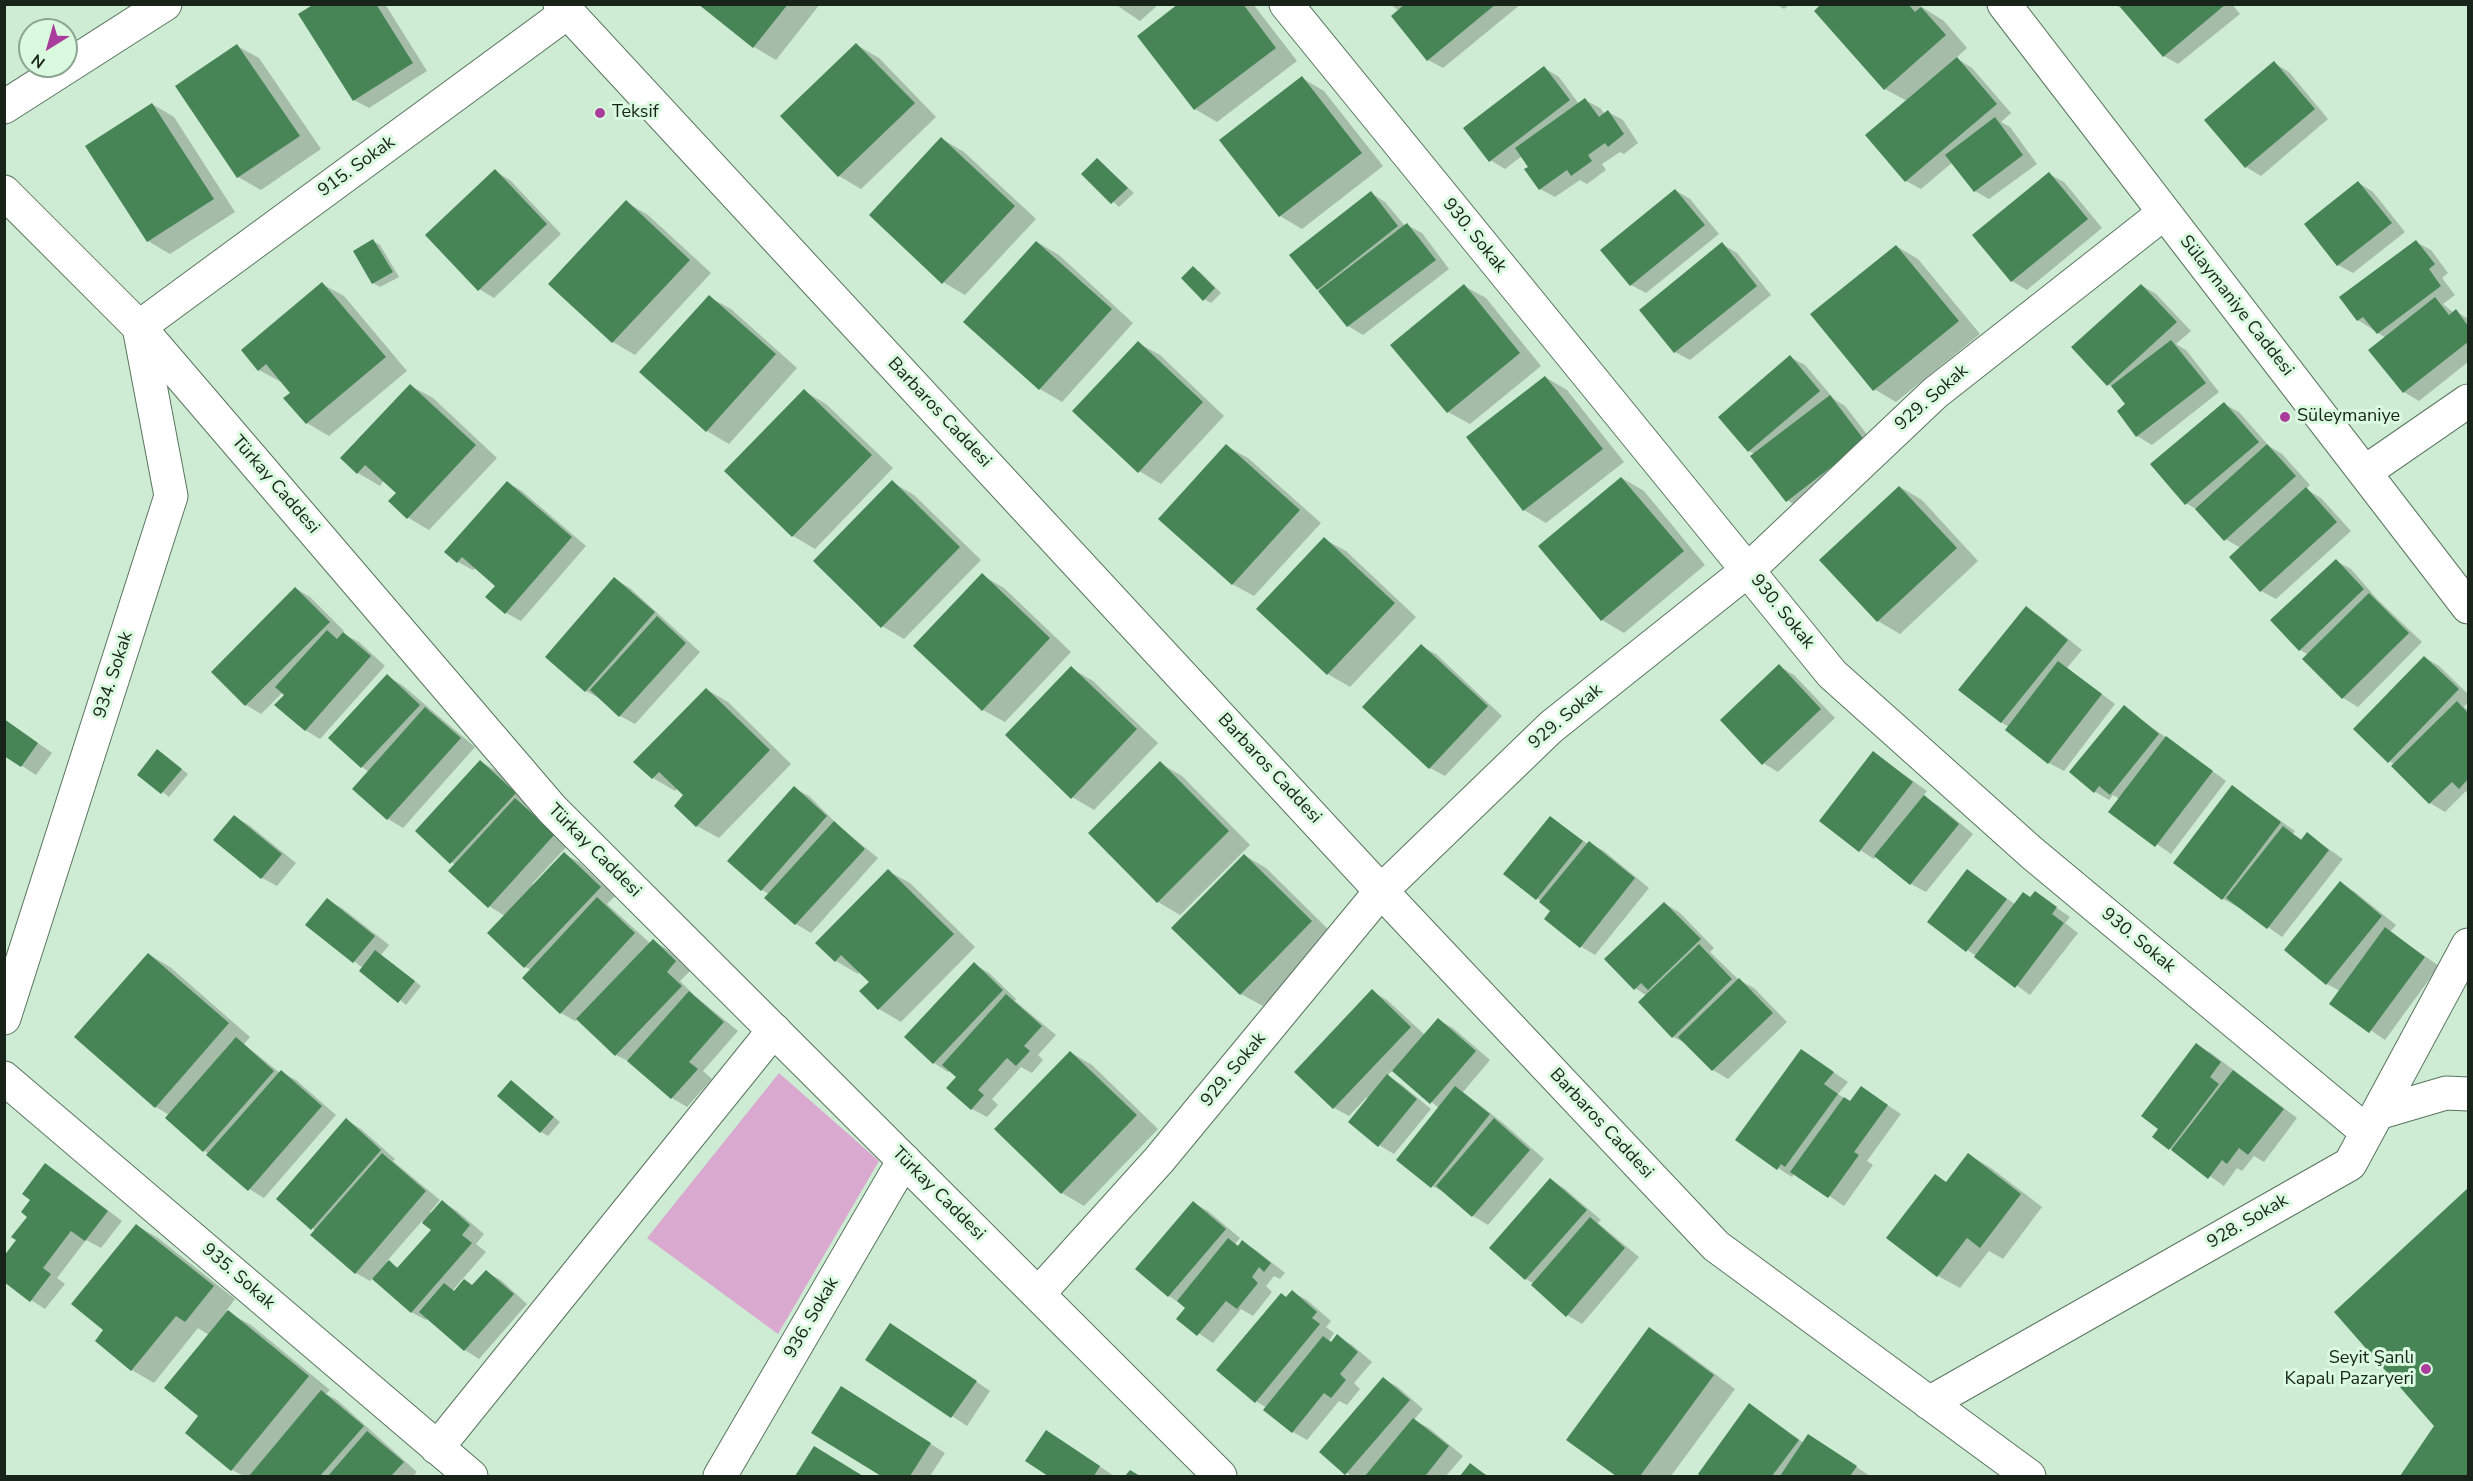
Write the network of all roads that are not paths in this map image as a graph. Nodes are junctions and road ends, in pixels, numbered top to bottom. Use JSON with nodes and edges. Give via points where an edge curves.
{"nodes":[{"id":1,"x":165,"y":4,"type":"edge"},
{"id":2,"x":1286,"y":4,"type":"edge"},
{"id":3,"x":2004,"y":4,"type":"edge"},
{"id":4,"x":567,"y":7,"type":"edge"},
{"id":5,"x":4,"y":107,"type":"edge"},
{"id":6,"x":4,"y":192,"type":"edge"},
{"id":7,"x":2164,"y":213,"type":"junction"},
{"id":8,"x":139,"y":327,"type":"junction"},
{"id":9,"x":2469,"y":401,"type":"edge"},
{"id":10,"x":2365,"y":472,"type":"junction"},
{"id":11,"x":1748,"y":570,"type":"junction"},
{"id":12,"x":2469,"y":607,"type":"edge"},
{"id":13,"x":1381,"y":891,"type":"junction"},
{"id":14,"x":2469,"y":945,"type":"edge"},
{"id":15,"x":4,"y":1018,"type":"edge"},
{"id":16,"x":774,"y":1030,"type":"junction"},
{"id":17,"x":4,"y":1078,"type":"edge"},
{"id":18,"x":2469,"y":1094,"type":"edge"},
{"id":19,"x":2373,"y":1123,"type":"junction"},
{"id":20,"x":904,"y":1160,"type":"junction"},
{"id":21,"x":1038,"y":1293,"type":"junction"},
{"id":22,"x":1929,"y":1403,"type":"junction"},
{"id":23,"x":437,"y":1448,"type":"junction"},
{"id":24,"x":471,"y":1476,"type":"edge"},
{"id":25,"x":720,"y":1476,"type":"edge"},
{"id":26,"x":1220,"y":1476,"type":"edge"},
{"id":27,"x":2029,"y":1476,"type":"edge"}],
"edges":[{"from":1,"to":5,"type":"street"},
{"from":2,"to":11,"type":"street","name":"930. Sokak"},
{"from":3,"to":7,"type":"street","name":"Sülaymaniye Caddesi"},
{"from":4,"to":8,"type":"street","name":"915. Sokak"},
{"from":4,"to":13,"type":"street","name":"Barbaros Caddesi"},
{"from":6,"to":8,"type":"street","name":"Türkay Caddesi"},
{"from":7,"to":10,"type":"street","name":"Sülaymaniye Caddesi"},
{"from":7,"to":11,"type":"street","name":"929. Sokak","via":[[1935,393]]},
{"from":8,"to":15,"type":"street","name":"934. Sokak","via":[[171,496]]},
{"from":8,"to":16,"type":"street","name":"Türkay Caddesi","via":[[552,809]]},
{"from":9,"to":10,"type":"street"},
{"from":10,"to":12,"type":"street","name":"Sülaymaniye Caddesi"},
{"from":11,"to":13,"type":"street","name":"929. Sokak","via":[[1551,728]]},
{"from":11,"to":19,"type":"street","name":"930. Sokak","via":[[1832,674],[2032,854]]},
{"from":13,"to":21,"type":"street","name":"929. Sokak","via":[[1159,1160]]},
{"from":13,"to":22,"type":"street","name":"Barbaros Caddesi","via":[[1716,1246]]},
{"from":14,"to":19,"type":"street","name":"928. Sokak"},
{"from":16,"to":20,"type":"street","name":"Türkay Caddesi"},
{"from":16,"to":23,"type":"street"},
{"from":17,"to":23,"type":"street","name":"935. Sokak"},
{"from":18,"to":19,"type":"street","via":[[2446,1093]]},
{"from":19,"to":22,"type":"street","name":"928. Sokak","via":[[2350,1164]]},
{"from":20,"to":21,"type":"street","name":"Türkay Caddesi"},
{"from":20,"to":25,"type":"street","name":"936. Sokak"},
{"from":21,"to":26,"type":"street","name":"Türkay Caddesi"},
{"from":22,"to":27,"type":"street","name":"Barbaros Caddesi"},
{"from":23,"to":24,"type":"street","name":"935. Sokak"}]}
